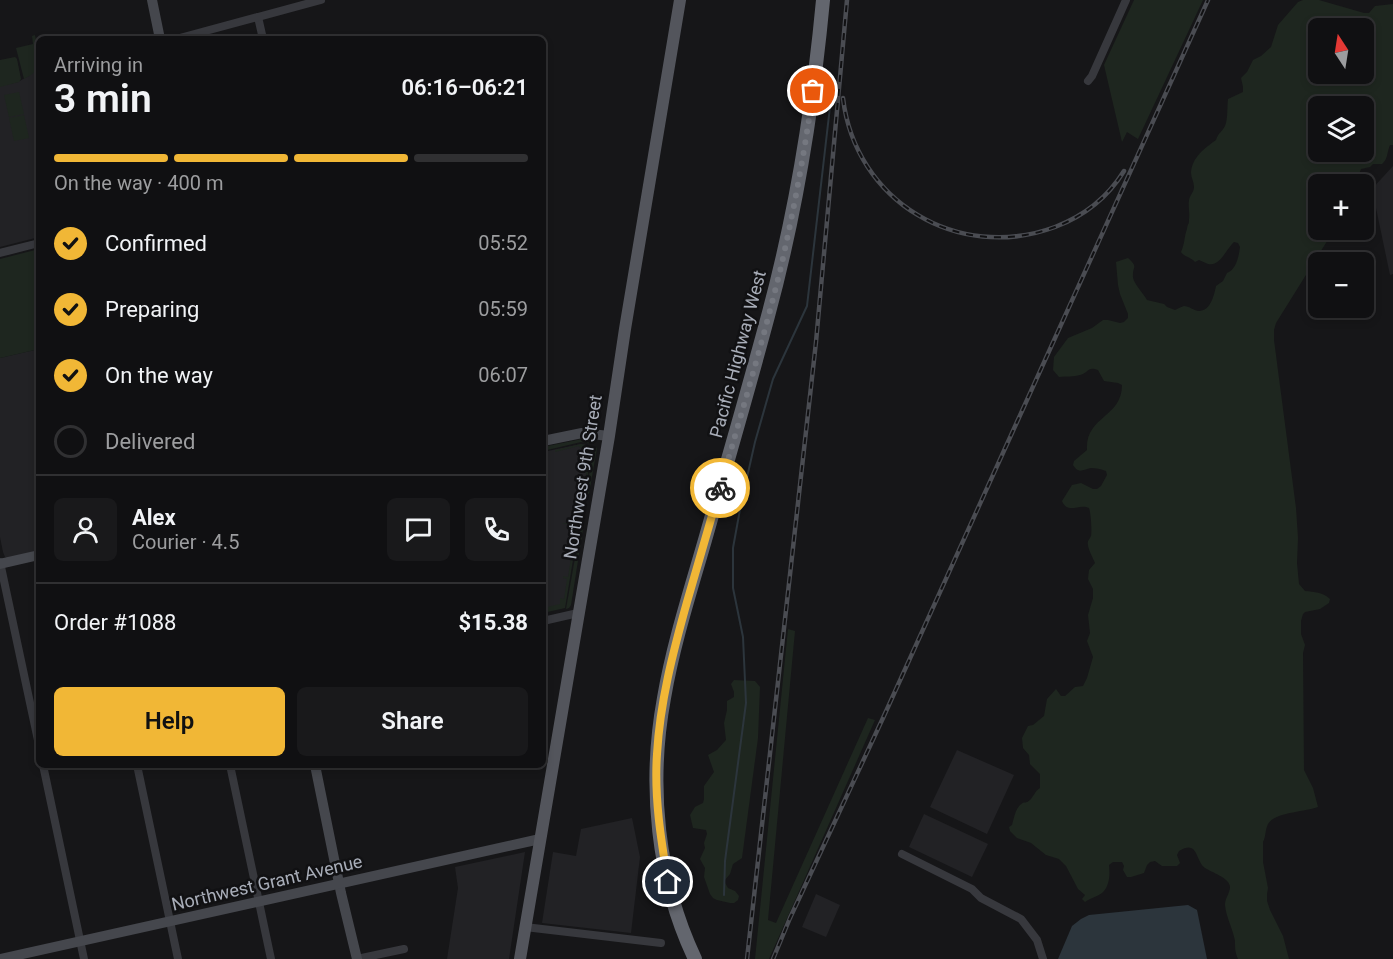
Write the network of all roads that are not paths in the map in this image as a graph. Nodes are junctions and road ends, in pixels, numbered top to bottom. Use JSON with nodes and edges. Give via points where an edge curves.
{"nodes":[{"id":1,"x":152,"y":0,"type":"edge"},
{"id":2,"x":321,"y":0,"type":"edge"},
{"id":3,"x":680,"y":0,"type":"edge"},
{"id":4,"x":823,"y":0,"type":"edge"},
{"id":5,"x":1126,"y":0,"type":"edge"},
{"id":6,"x":258,"y":17,"type":"junction"},
{"id":7,"x":159,"y":36,"type":"edge"},
{"id":8,"x":187,"y":36,"type":"edge"},
{"id":9,"x":261,"y":36,"type":"edge"},
{"id":10,"x":1088,"y":81,"type":"dead end"},
{"id":11,"x":36,"y":244,"type":"edge"},
{"id":12,"x":0,"y":253,"type":"edge"},
{"id":13,"x":609,"y":436,"type":"junction"},
{"id":14,"x":546,"y":440,"type":"edge"},
{"id":15,"x":36,"y":556,"type":"edge"},
{"id":16,"x":0,"y":564,"type":"edge"},
{"id":17,"x":578,"y":614,"type":"junction"},
{"id":18,"x":546,"y":620,"type":"edge"},
{"id":19,"x":36,"y":731,"type":"edge"},
{"id":20,"x":44,"y":768,"type":"edge"},
{"id":21,"x":138,"y":768,"type":"edge"},
{"id":22,"x":231,"y":768,"type":"edge"},
{"id":23,"x":316,"y":768,"type":"edge"},
{"id":24,"x":540,"y":839,"type":"junction"},
{"id":25,"x":902,"y":854,"type":"dead end"},
{"id":26,"x":339,"y":884,"type":"junction"},
{"id":27,"x":259,"y":902,"type":"junction"},
{"id":28,"x":170,"y":921,"type":"junction"},
{"id":29,"x":525,"y":927,"type":"junction"},
{"id":30,"x":80,"y":941,"type":"junction"},
{"id":31,"x":661,"y":943,"type":"dead end"},
{"id":32,"x":404,"y":949,"type":"dead end"},
{"id":33,"x":0,"y":959,"type":"edge"},
{"id":34,"x":84,"y":959,"type":"edge"},
{"id":35,"x":178,"y":959,"type":"edge"},
{"id":36,"x":272,"y":959,"type":"edge"},
{"id":37,"x":357,"y":959,"type":"edge"},
{"id":38,"x":520,"y":959,"type":"edge"},
{"id":39,"x":695,"y":959,"type":"edge"},
{"id":40,"x":1043,"y":959,"type":"edge"}],
"edges":[{"from":1,"to":7,"type":"main road"},
{"from":2,"to":6,"type":"street"},
{"from":3,"to":13,"type":"main road","name":"Northwest 9th Street"},
{"from":4,"to":39,"type":"highway","name":"Pacific Highway West","via":[[790,226],[678,636],[659,732],[657,802],[664,862],[675,909]]},
{"from":5,"to":10,"type":"street"},
{"from":6,"to":8,"type":"street"},
{"from":6,"to":9,"type":"street"},
{"from":11,"to":12,"type":"street"},
{"from":13,"to":14,"type":"main road","via":[[582,433]]},
{"from":13,"to":17,"type":"main road","name":"Northwest 9th Street"},
{"from":15,"to":16,"type":"main road"},
{"from":16,"to":19,"type":"street"},
{"from":17,"to":18,"type":"street"},
{"from":17,"to":24,"type":"main road","name":"Northwest 9th Street"},
{"from":20,"to":30,"type":"street"},
{"from":21,"to":28,"type":"street"},
{"from":22,"to":27,"type":"street"},
{"from":23,"to":26,"type":"main road"},
{"from":24,"to":26,"type":"main road","name":"Northwest Grant Avenue"},
{"from":24,"to":29,"type":"main road","name":"Northwest 9th Street"},
{"from":25,"to":40,"type":"street","via":[[1021,919],[1037,940]]},
{"from":26,"to":27,"type":"main road","name":"Northwest Grant Avenue"},
{"from":26,"to":37,"type":"main road"},
{"from":27,"to":28,"type":"main road","name":"Northwest Grant Avenue"},
{"from":27,"to":36,"type":"street"},
{"from":28,"to":30,"type":"main road","name":"Northwest Grant Avenue"},
{"from":28,"to":35,"type":"street"},
{"from":29,"to":31,"type":"street"},
{"from":29,"to":38,"type":"main road","name":"Northwest 9th Street"},
{"from":30,"to":33,"type":"main road","name":"Northwest Grant Avenue"},
{"from":30,"to":34,"type":"street"},
{"from":32,"to":37,"type":"street"}]}
